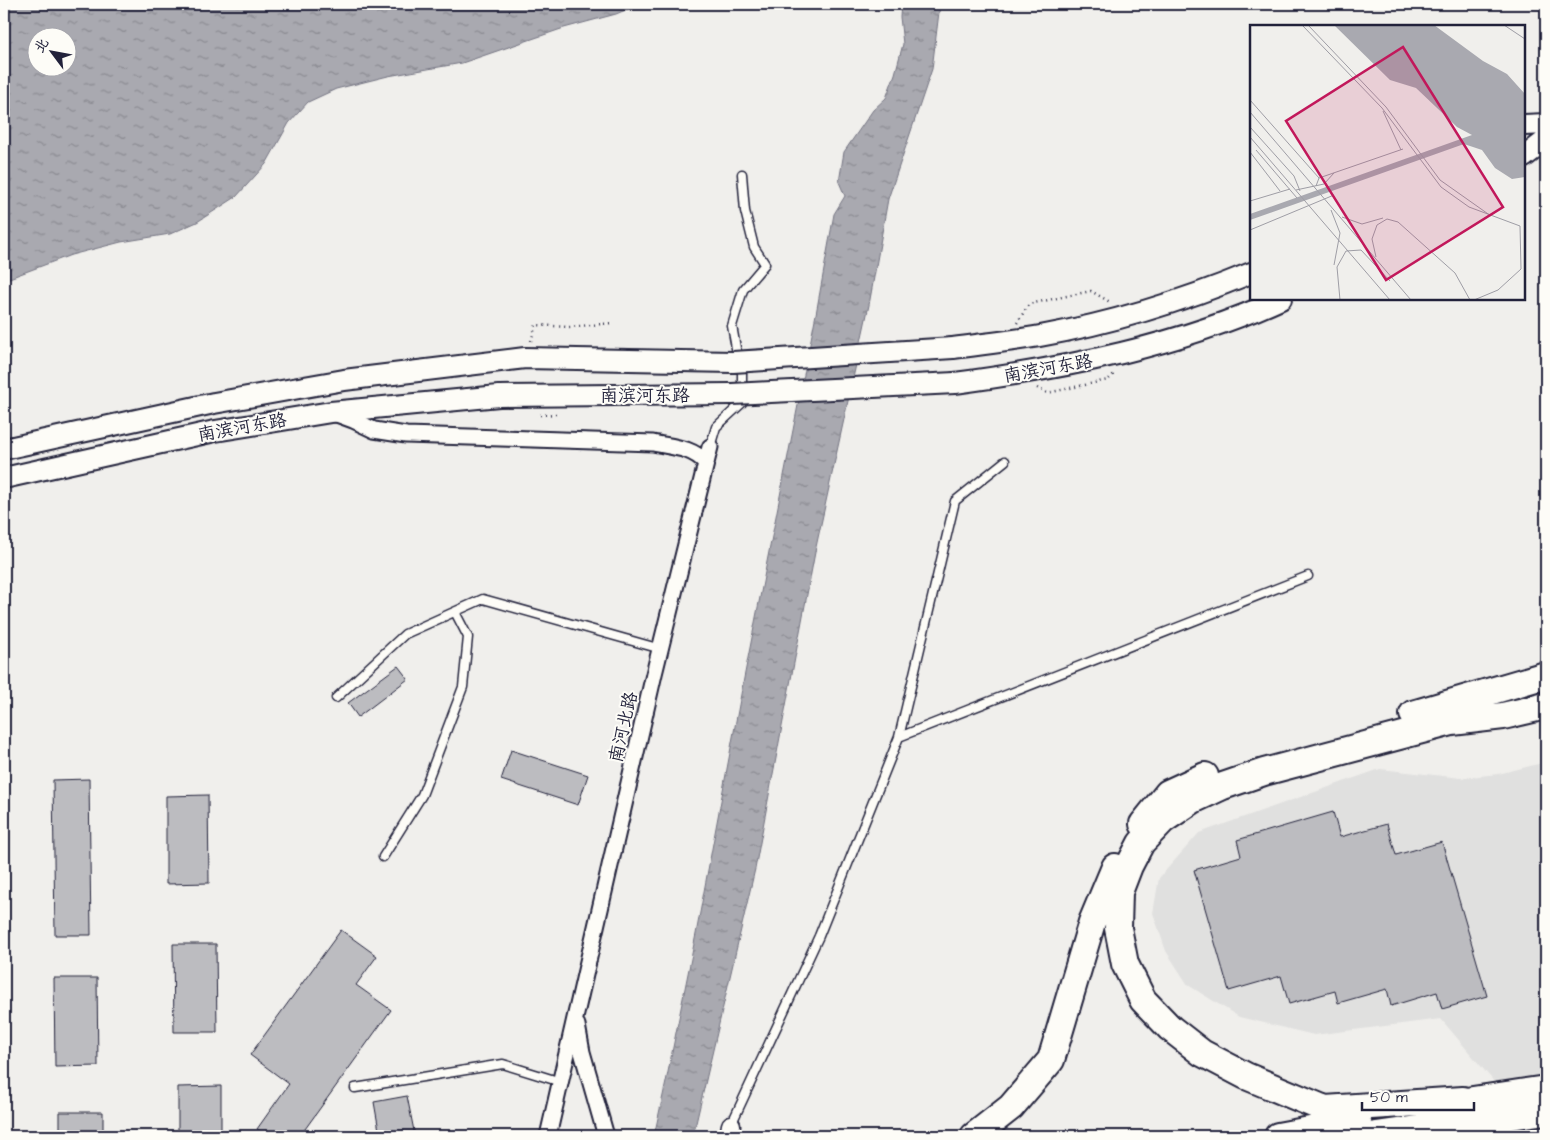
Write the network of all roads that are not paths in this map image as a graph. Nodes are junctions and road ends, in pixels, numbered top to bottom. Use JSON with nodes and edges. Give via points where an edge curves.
{"nodes":[{"id":1,"x":1546,"y":124,"type":"edge"},
{"id":2,"x":1525,"y":125,"type":"edge"},
{"id":3,"x":1546,"y":140,"type":"edge"},
{"id":4,"x":1525,"y":156,"type":"edge"},
{"id":5,"x":742,"y":174,"type":"dead end"},
{"id":6,"x":1250,"y":273,"type":"edge"},
{"id":7,"x":1278,"y":300,"type":"edge"},
{"id":8,"x":331,"y":412,"type":"junction"},
{"id":9,"x":710,"y":447,"type":"joint"},
{"id":10,"x":4,"y":450,"type":"edge"},
{"id":11,"x":1005,"y":460,"type":"dead end"},
{"id":12,"x":706,"y":463,"type":"junction"},
{"id":13,"x":4,"y":478,"type":"edge"},
{"id":14,"x":1308,"y":576,"type":"dead end"},
{"id":15,"x":455,"y":612,"type":"junction"},
{"id":16,"x":661,"y":650,"type":"junction"},
{"id":17,"x":1546,"y":675,"type":"edge"},
{"id":18,"x":336,"y":698,"type":"dead end"},
{"id":19,"x":1546,"y":706,"type":"edge"},
{"id":20,"x":899,"y":737,"type":"junction"},
{"id":21,"x":383,"y":858,"type":"dead end"},
{"id":22,"x":576,"y":1016,"type":"junction"},
{"id":23,"x":561,"y":1082,"type":"junction"},
{"id":24,"x":356,"y":1088,"type":"dead end"},
{"id":25,"x":1546,"y":1089,"type":"edge"},
{"id":26,"x":1546,"y":1111,"type":"edge"},
{"id":27,"x":1464,"y":1120,"type":"edge"},
{"id":28,"x":1546,"y":1120,"type":"edge"},
{"id":29,"x":730,"y":1131,"type":"edge"},
{"id":30,"x":548,"y":1136,"type":"edge"},
{"id":31,"x":606,"y":1136,"type":"edge"},
{"id":32,"x":974,"y":1136,"type":"edge"},
{"id":33,"x":1278,"y":1136,"type":"edge"},
{"id":34,"x":1369,"y":1136,"type":"edge"}],
"edges":[{"from":1,"to":2,"type":"main road"},
{"from":3,"to":4,"type":"main road"},
{"from":5,"to":9,"type":"lane","via":[[745,211],[754,247],[765,264],[743,290],[732,326],[742,369],[742,403],[716,427]]},
{"from":6,"to":10,"type":"main road","name":"南滨河东路","bridge":true,"via":[[1131,315],[1006,341],[953,348],[733,362],[525,358],[344,380],[214,403]]},
{"from":7,"to":8,"type":"main road","name":"南滨河东路","bridge":true,"via":[[1213,326],[1140,348],[1047,370],[955,383],[732,394],[498,396]]},
{"from":8,"to":12,"type":"street","via":[[374,430],[653,444],[699,454]]},
{"from":8,"to":13,"type":"main road","name":"南滨河东路","via":[[215,430]]},
{"from":9,"to":12,"type":"street","name":"南河北路"},
{"from":11,"to":20,"type":"lane","via":[[955,500]]},
{"from":12,"to":16,"type":"street","name":"南河北路"},
{"from":14,"to":20,"type":"lane"},
{"from":15,"to":16,"type":"lane","via":[[483,599]]},
{"from":15,"to":18,"type":"lane","via":[[405,634]]},
{"from":15,"to":21,"type":"lane","via":[[468,637],[463,687],[422,795]]},
{"from":16,"to":22,"type":"street","name":"南河北路"},
{"from":17,"to":32,"type":"highway","via":[[1242,763],[1199,778],[1168,794],[1140,827],[1112,872],[1092,922],[1051,1060],[1011,1108]]},
{"from":19,"to":27,"type":"highway","via":[[1503,716],[1452,722],[1223,786],[1192,800],[1163,820],[1141,844],[1120,892],[1118,928],[1125,964],[1143,1000],[1170,1028],[1202,1053],[1246,1076],[1326,1109]]},
{"from":20,"to":29,"type":"lane","via":[[819,936]]},
{"from":22,"to":23,"type":"street","name":"南河北路"},
{"from":22,"to":31,"type":"street","name":"南河北路","via":[[577,1033]]},
{"from":23,"to":24,"type":"lane","via":[[503,1064]]},
{"from":23,"to":30,"type":"street","name":"南河北路"},
{"from":25,"to":27,"type":"highway"},
{"from":26,"to":27,"type":"highway"},
{"from":27,"to":28,"type":"highway"},
{"from":27,"to":33,"type":"highway"},
{"from":27,"to":34,"type":"highway"}]}
